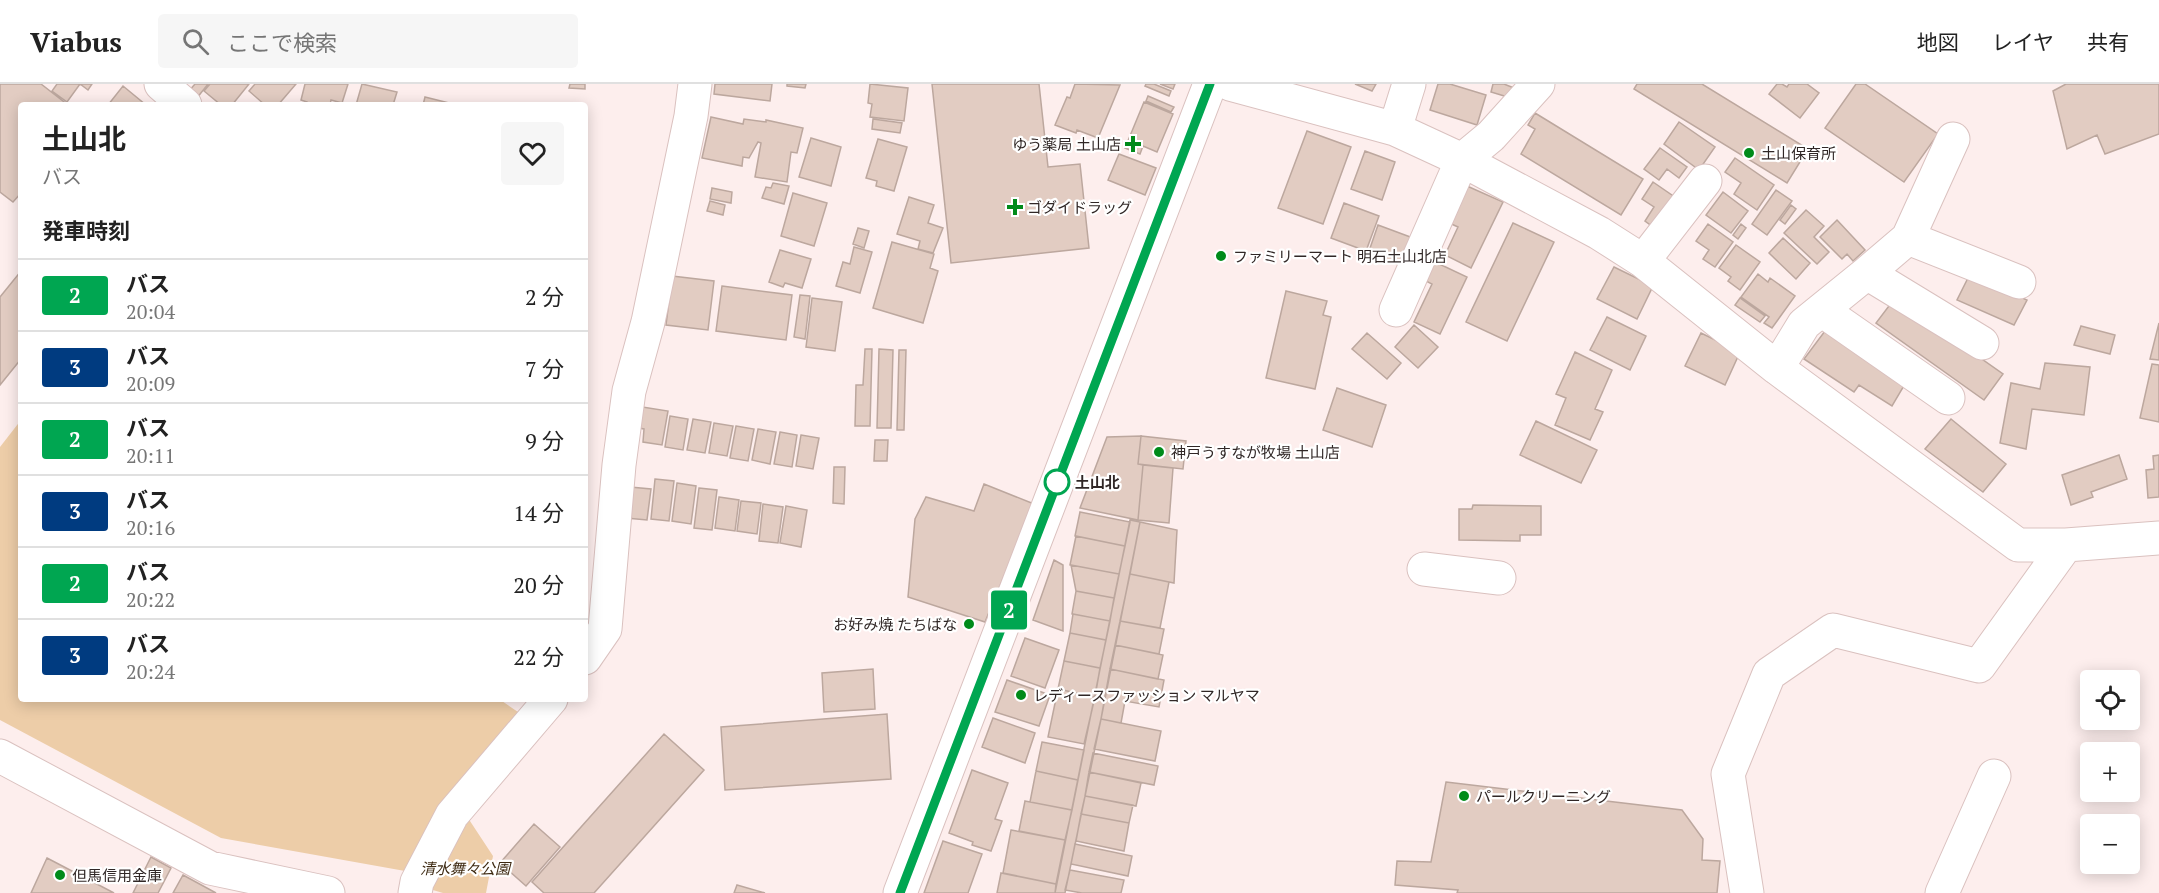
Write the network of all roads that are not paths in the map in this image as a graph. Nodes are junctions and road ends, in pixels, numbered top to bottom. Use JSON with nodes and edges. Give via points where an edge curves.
{"nodes":[{"id":1,"x":161,"y":84,"type":"edge"},
{"id":2,"x":695,"y":84,"type":"edge"},
{"id":3,"x":1210,"y":84,"type":"edge"},
{"id":4,"x":1230,"y":84,"type":"edge"},
{"id":5,"x":1409,"y":84,"type":"edge"},
{"id":6,"x":1538,"y":84,"type":"edge"},
{"id":7,"x":182,"y":102,"type":"edge"},
{"id":8,"x":1395,"y":129,"type":"junction"},
{"id":9,"x":1953,"y":139,"type":"dead end"},
{"id":10,"x":1462,"y":160,"type":"junction"},
{"id":11,"x":1705,"y":181,"type":"dead end"},
{"id":12,"x":1908,"y":238,"type":"junction"},
{"id":13,"x":1643,"y":261,"type":"junction"},
{"id":14,"x":1867,"y":273,"type":"junction"},
{"id":15,"x":2019,"y":282,"type":"dead end"},
{"id":16,"x":1396,"y":310,"type":"dead end"},
{"id":17,"x":1823,"y":311,"type":"junction"},
{"id":18,"x":1982,"y":343,"type":"dead end"},
{"id":19,"x":1777,"y":368,"type":"junction"},
{"id":20,"x":1948,"y":398,"type":"dead end"},
{"id":21,"x":2159,"y":538,"type":"edge"},
{"id":22,"x":2066,"y":545,"type":"junction"},
{"id":23,"x":1424,"y":569,"type":"dead end"},
{"id":24,"x":1499,"y":578,"type":"dead end"},
{"id":25,"x":588,"y":654,"type":"edge"},
{"id":26,"x":548,"y":702,"type":"edge"},
{"id":27,"x":0,"y":756,"type":"edge"},
{"id":28,"x":1994,"y":776,"type":"dead end"},
{"id":29,"x":328,"y":893,"type":"edge"},
{"id":30,"x":415,"y":893,"type":"edge"},
{"id":31,"x":900,"y":893,"type":"edge"},
{"id":32,"x":1747,"y":893,"type":"edge"},
{"id":33,"x":1942,"y":893,"type":"edge"}],
"edges":[{"from":1,"to":7,"type":"street"},
{"from":2,"to":25,"type":"street","via":[[648,322],[629,392],[605,629]]},
{"from":3,"to":31,"type":"street"},
{"from":4,"to":8,"type":"street"},
{"from":5,"to":8,"type":"street"},
{"from":6,"to":10,"type":"street","via":[[1491,136]]},
{"from":8,"to":10,"type":"street"},
{"from":9,"to":12,"type":"street"},
{"from":10,"to":13,"type":"street","via":[[1599,233]]},
{"from":10,"to":16,"type":"street"},
{"from":11,"to":13,"type":"street"},
{"from":12,"to":14,"type":"street"},
{"from":12,"to":15,"type":"street"},
{"from":13,"to":19,"type":"street"},
{"from":14,"to":17,"type":"street"},
{"from":14,"to":18,"type":"street"},
{"from":17,"to":19,"type":"street","via":[[1804,324]]},
{"from":17,"to":20,"type":"street"},
{"from":19,"to":22,"type":"street","via":[[2018,545]]},
{"from":21,"to":22,"type":"street"},
{"from":22,"to":32,"type":"street","via":[[1979,666],[1833,630],[1769,674],[1728,774]]},
{"from":23,"to":24,"type":"street"},
{"from":26,"to":30,"type":"street","via":[[452,815]]},
{"from":27,"to":29,"type":"street","via":[[210,868]]},
{"from":28,"to":33,"type":"street"}]}
